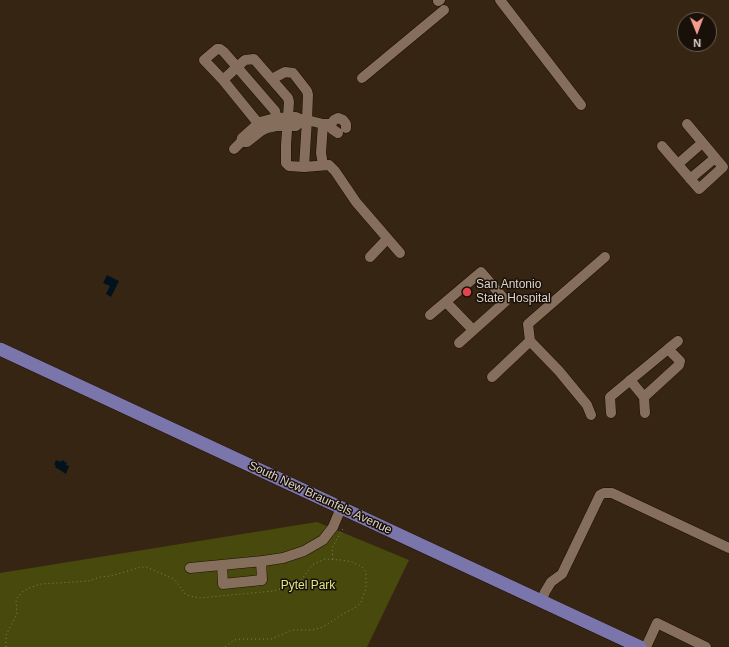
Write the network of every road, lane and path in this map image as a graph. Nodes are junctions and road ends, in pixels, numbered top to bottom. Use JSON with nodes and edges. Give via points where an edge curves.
{"nodes":[{"id":1,"x":500,"y":0,"type":"edge"},
{"id":2,"x":441,"y":4,"type":"edge"},
{"id":3,"x":237,"y":67,"type":"junction"},
{"id":4,"x":362,"y":78,"type":"dead end"},
{"id":5,"x":272,"y":79,"type":"junction"},
{"id":6,"x":223,"y":80,"type":"junction"},
{"id":7,"x":581,"y":105,"type":"dead end"},
{"id":8,"x":305,"y":120,"type":"junction"},
{"id":9,"x":282,"y":122,"type":"junction"},
{"id":10,"x":327,"y":124,"type":"junction"},
{"id":11,"x":687,"y":124,"type":"dead end"},
{"id":12,"x":261,"y":127,"type":"junction"},
{"id":13,"x":342,"y":131,"type":"dead end"},
{"id":14,"x":702,"y":143,"type":"junction"},
{"id":15,"x":238,"y":146,"type":"dead end"},
{"id":16,"x":662,"y":146,"type":"dead end"},
{"id":17,"x":678,"y":164,"type":"junction"},
{"id":18,"x":323,"y":165,"type":"junction"},
{"id":19,"x":304,"y":167,"type":"junction"},
{"id":20,"x":387,"y":239,"type":"junction"},
{"id":21,"x":400,"y":253,"type":"dead end"},
{"id":22,"x":370,"y":257,"type":"dead end"},
{"id":23,"x":605,"y":257,"type":"dead end"},
{"id":24,"x":446,"y":302,"type":"junction"},
{"id":25,"x":430,"y":315,"type":"dead end"},
{"id":26,"x":473,"y":330,"type":"junction"},
{"id":27,"x":530,"y":341,"type":"junction"},
{"id":28,"x":678,"y":341,"type":"dead end"},
{"id":29,"x":459,"y":343,"type":"dead end"},
{"id":30,"x":0,"y":349,"type":"edge"},
{"id":31,"x":668,"y":349,"type":"junction"},
{"id":32,"x":492,"y":376,"type":"dead end"},
{"id":33,"x":630,"y":380,"type":"junction"},
{"id":34,"x":644,"y":397,"type":"junction"},
{"id":35,"x":611,"y":413,"type":"dead end"},
{"id":36,"x":645,"y":413,"type":"dead end"},
{"id":37,"x":591,"y":415,"type":"dead end"},
{"id":38,"x":342,"y":508,"type":"junction"},
{"id":39,"x":344,"y":527,"type":"dead end"},
{"id":40,"x":729,"y":548,"type":"edge"},
{"id":41,"x":333,"y":559,"type":"junction"},
{"id":42,"x":261,"y":561,"type":"junction"},
{"id":43,"x":222,"y":565,"type":"junction"},
{"id":44,"x":190,"y":568,"type":"dead end"},
{"id":45,"x":541,"y":602,"type":"junction"},
{"id":46,"x":6,"y":647,"type":"edge"},
{"id":47,"x":225,"y":647,"type":"edge"},
{"id":48,"x":640,"y":647,"type":"edge"},
{"id":49,"x":646,"y":647,"type":"edge"},
{"id":50,"x":706,"y":647,"type":"edge"}],
"edges":[{"from":1,"to":7,"type":"lane"},
{"from":2,"to":4,"type":"lane"},
{"from":3,"to":5,"type":"lane","via":[[245,60],[254,59]]},
{"from":3,"to":6,"type":"lane"},
{"from":3,"to":6,"type":"lane","via":[[220,49],[204,60]]},
{"from":3,"to":9,"type":"lane"},
{"from":5,"to":8,"type":"lane","via":[[289,72],[293,73],[305,87],[308,95]]},
{"from":5,"to":9,"type":"lane","via":[[289,102]]},
{"from":6,"to":12,"type":"lane"},
{"from":8,"to":9,"type":"lane","via":[[296,117]]},
{"from":8,"to":10,"type":"lane"},
{"from":8,"to":19,"type":"lane"},
{"from":9,"to":12,"type":"lane","via":[[267,120]]},
{"from":9,"to":19,"type":"lane","via":[[286,163],[289,166]]},
{"from":10,"to":13,"type":"lane","via":[[341,118],[345,121]]},
{"from":10,"to":18,"type":"lane","via":[[321,153]]},
{"from":11,"to":14,"type":"lane"},
{"from":12,"to":15,"type":"lane","via":[[242,138]]},
{"from":14,"to":17,"type":"lane"},
{"from":14,"to":17,"type":"lane","via":[[723,168],[699,189]]},
{"from":16,"to":17,"type":"lane"},
{"from":18,"to":19,"type":"lane"},
{"from":18,"to":20,"type":"lane","via":[[329,165],[335,171],[356,202]]},
{"from":20,"to":21,"type":"lane"},
{"from":20,"to":22,"type":"lane"},
{"from":23,"to":27,"type":"lane","via":[[528,324]]},
{"from":24,"to":25,"type":"lane"},
{"from":24,"to":26,"type":"lane"},
{"from":24,"to":26,"type":"lane","via":[[481,272],[506,301]]},
{"from":26,"to":29,"type":"lane"},
{"from":27,"to":32,"type":"lane"},
{"from":27,"to":37,"type":"lane","via":[[559,371],[587,405]]},
{"from":28,"to":31,"type":"lane"},
{"from":30,"to":38,"type":"main road","name":"South New Braunfels Avenue"},
{"from":31,"to":33,"type":"lane"},
{"from":31,"to":34,"type":"lane","via":[[680,361],[680,365]]},
{"from":33,"to":34,"type":"lane"},
{"from":33,"to":35,"type":"lane","via":[[610,397]]},
{"from":34,"to":36,"type":"lane"},
{"from":38,"to":42,"type":"lane","via":[[333,528],[322,540],[304,551],[283,558]]},
{"from":38,"to":45,"type":"main road","name":"South New Braunfels Avenue"},
{"from":39,"to":41,"type":"path","via":[[332,548]]},
{"from":40,"to":45,"type":"lane","via":[[612,493],[604,493],[600,496],[562,574],[551,582]]},
{"from":41,"to":46,"type":"path","via":[[325,559],[312,565],[302,579],[291,586],[273,591],[216,597],[199,598],[186,595],[174,579],[146,567],[89,581],[41,584],[29,588],[18,596],[17,614],[6,635]]},
{"from":41,"to":47,"type":"path","via":[[352,562],[366,572],[366,588],[358,606],[318,630],[292,630],[271,639],[234,640]]},
{"from":42,"to":43,"type":"lane"},
{"from":42,"to":43,"type":"lane","via":[[262,580],[223,584]]},
{"from":43,"to":44,"type":"lane"},
{"from":45,"to":48,"type":"main road","name":"South New Braunfels Avenue"},
{"from":49,"to":50,"type":"lane","via":[[657,623]]}]}
